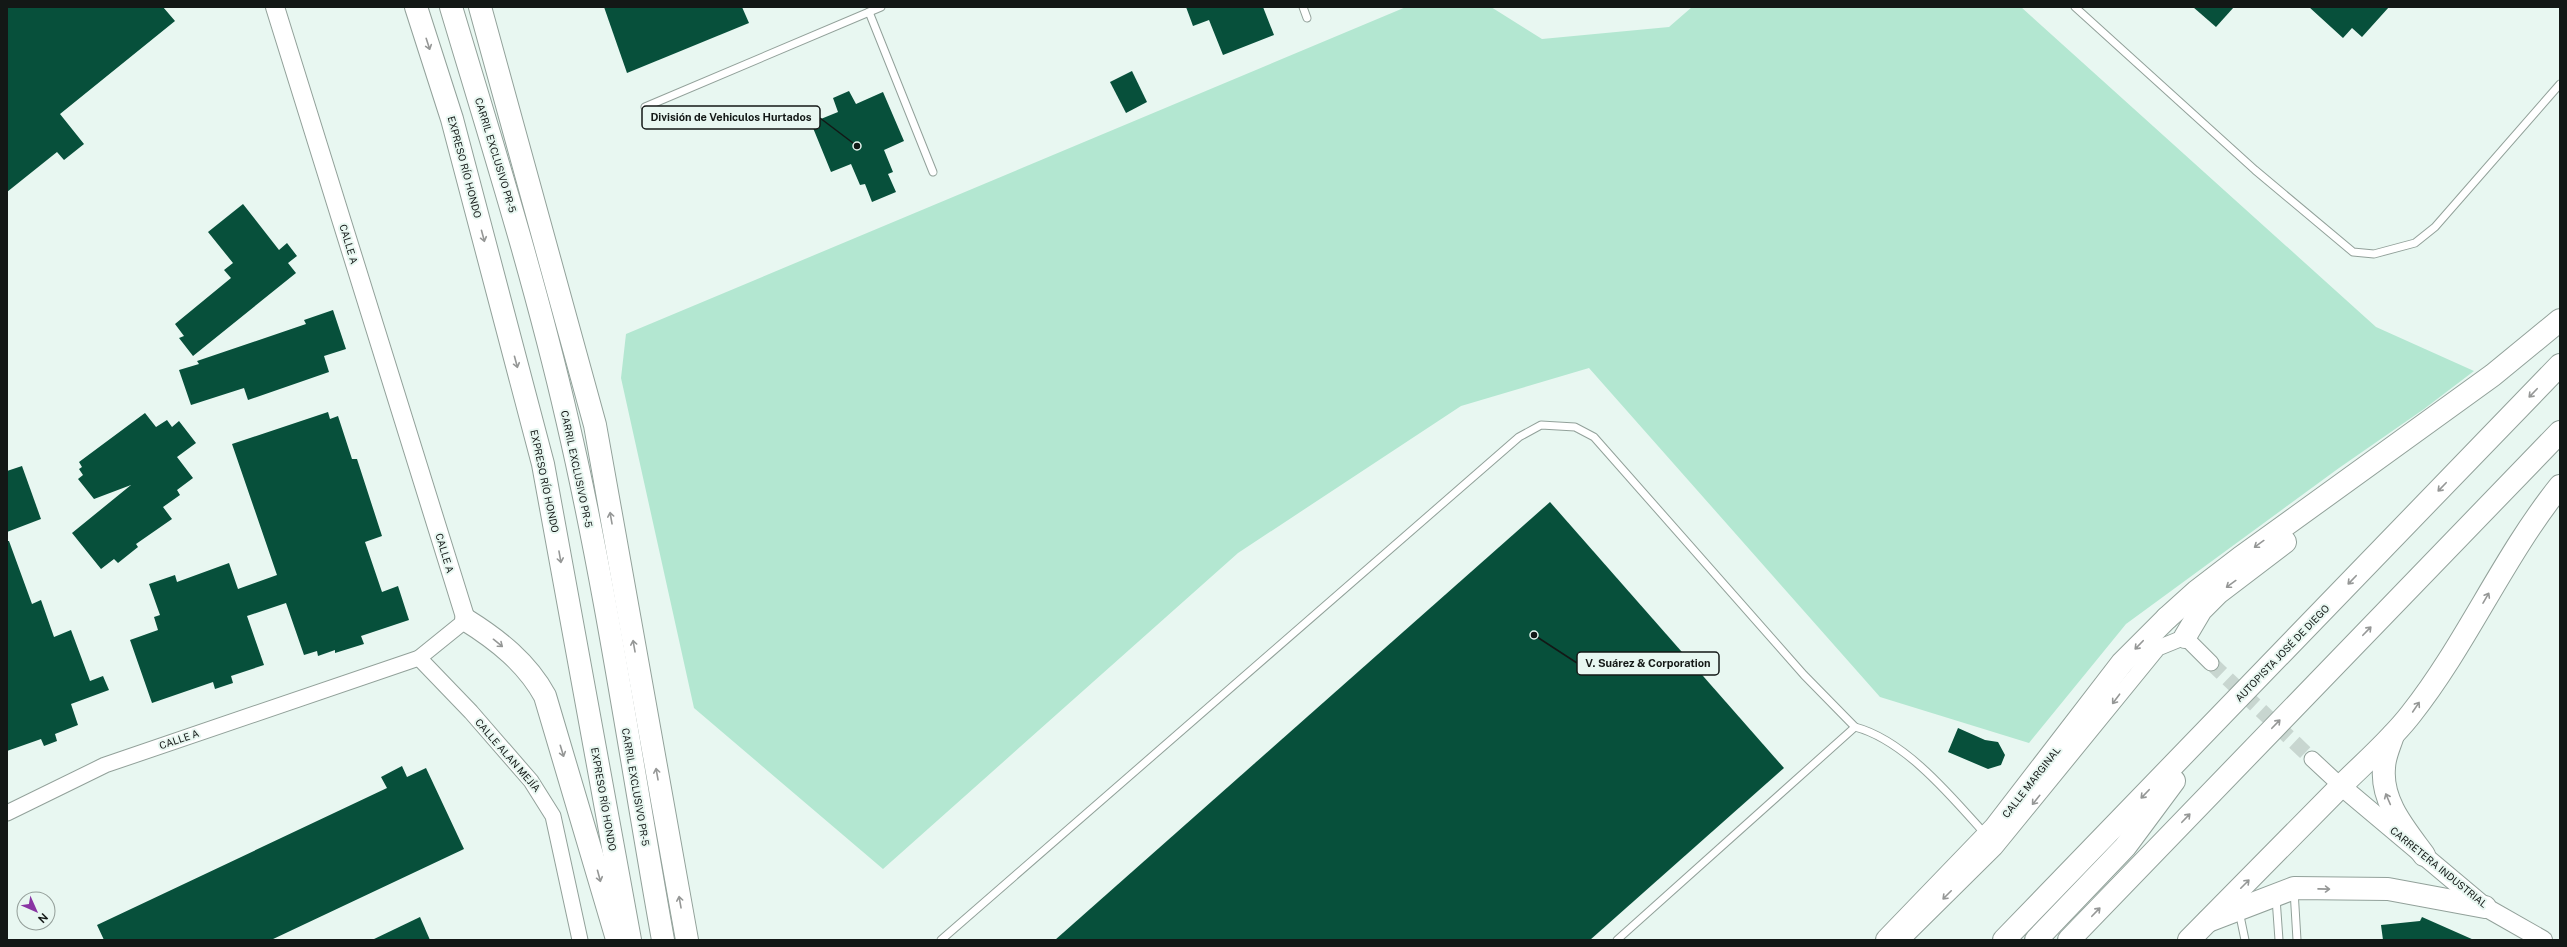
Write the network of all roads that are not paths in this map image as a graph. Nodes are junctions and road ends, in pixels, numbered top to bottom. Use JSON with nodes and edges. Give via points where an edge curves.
{"nodes":[{"id":1,"x":275,"y":7,"type":"edge"},
{"id":2,"x":416,"y":7,"type":"edge"},
{"id":3,"x":451,"y":7,"type":"edge"},
{"id":4,"x":480,"y":7,"type":"edge"},
{"id":5,"x":881,"y":7,"type":"edge"},
{"id":6,"x":1303,"y":7,"type":"edge"},
{"id":7,"x":2075,"y":7,"type":"edge"},
{"id":8,"x":869,"y":12,"type":"junction"},
{"id":9,"x":1306,"y":18,"type":"dead end"},
{"id":10,"x":2560,"y":84,"type":"edge"},
{"id":11,"x":645,"y":107,"type":"dead end"},
{"id":12,"x":933,"y":172,"type":"dead end"},
{"id":13,"x":2560,"y":320,"type":"edge"},
{"id":14,"x":2560,"y":329,"type":"edge"},
{"id":15,"x":2560,"y":365,"type":"edge"},
{"id":16,"x":2560,"y":432,"type":"edge"},
{"id":17,"x":2560,"y":486,"type":"edge"},
{"id":18,"x":466,"y":620,"type":"junction"},
{"id":19,"x":2185,"y":637,"type":"junction"},
{"id":20,"x":419,"y":658,"type":"junction"},
{"id":21,"x":2211,"y":663,"type":"tunnel mouth"},
{"id":22,"x":2223,"y":714,"type":"junction"},
{"id":23,"x":1855,"y":727,"type":"junction"},
{"id":24,"x":2393,"y":732,"type":"junction"},
{"id":25,"x":2258,"y":742,"type":"junction"},
{"id":26,"x":2312,"y":759,"type":"tunnel mouth"},
{"id":27,"x":2341,"y":786,"type":"junction"},
{"id":28,"x":7,"y":813,"type":"edge"},
{"id":29,"x":1987,"y":837,"type":"junction"},
{"id":30,"x":2125,"y":847,"type":"junction"},
{"id":31,"x":2424,"y":855,"type":"junction"},
{"id":32,"x":2285,"y":892,"type":"junction"},
{"id":33,"x":2485,"y":907,"type":"junction"},
{"id":34,"x":2239,"y":909,"type":"junction"},
{"id":35,"x":2208,"y":921,"type":"junction"},
{"id":36,"x":580,"y":940,"type":"edge"},
{"id":37,"x":617,"y":940,"type":"edge"},
{"id":38,"x":630,"y":940,"type":"edge"},
{"id":39,"x":663,"y":940,"type":"edge"},
{"id":40,"x":687,"y":940,"type":"edge"},
{"id":41,"x":941,"y":940,"type":"edge"},
{"id":42,"x":1617,"y":940,"type":"edge"},
{"id":43,"x":1887,"y":940,"type":"edge"},
{"id":44,"x":1902,"y":940,"type":"edge"},
{"id":45,"x":2004,"y":940,"type":"edge"},
{"id":46,"x":2036,"y":940,"type":"edge"},
{"id":47,"x":2069,"y":940,"type":"edge"},
{"id":48,"x":2189,"y":940,"type":"edge"},
{"id":49,"x":2245,"y":940,"type":"edge"},
{"id":50,"x":2279,"y":940,"type":"edge"},
{"id":51,"x":2297,"y":940,"type":"edge"},
{"id":52,"x":2543,"y":940,"type":"edge"}],
"edges":[{"from":1,"to":18,"type":"street","name":"CALLE A"},
{"from":2,"to":38,"type":"highway","name":"EXPRESO RÍO HONDO","one_way":true,"via":[[452,119],[543,464]]},
{"from":3,"to":39,"type":"highway","name":"CARRIL EXCLUSIVO PR-5","via":[[514,216],[567,419],[595,552]]},
{"from":40,"to":4,"type":"highway","one_way":true,"via":[[594,425]]},
{"from":5,"to":8,"type":"lane"},
{"from":6,"to":9,"type":"lane"},
{"from":7,"to":10,"type":"lane","via":[[2255,170],[2353,252],[2374,254],[2415,244],[2435,227]]},
{"from":8,"to":11,"type":"lane"},
{"from":8,"to":12,"type":"lane"},
{"from":13,"to":29,"type":"highway","name":"CALLE MARGINAL","one_way":true,"via":[[2492,376],[2197,591],[2122,663]]},
{"from":14,"to":19,"type":"highway","one_way":true,"via":[[2547,344],[2501,382],[2340,499],[2218,593],[2201,610]]},
{"from":15,"to":22,"type":"highway","name":"AUTOPISTA JOSÉ DE DIEGO","one_way":true},
{"from":25,"to":16,"type":"highway","one_way":true},
{"from":24,"to":17,"type":"highway","one_way":true,"via":[[2410,715],[2426,692],[2468,628],[2509,558]]},
{"from":18,"to":20,"type":"street","name":"CALLE A"},
{"from":18,"to":37,"type":"highway","one_way":true,"via":[[518,659],[536,679],[545,696]]},
{"from":19,"to":21,"type":"street"},
{"from":19,"to":44,"type":"street","name":"CALLE MARGINAL","one_way":true,"via":[[2158,648],[2000,842]]},
{"from":20,"to":28,"type":"street","name":"CALLE A","via":[[105,765]]},
{"from":20,"to":36,"type":"street","name":"CALLE ALAN MEJÍA","via":[[471,712],[544,799],[553,816]]},
{"from":22,"to":30,"type":"highway"},
{"from":22,"to":45,"type":"highway","name":"AUTOPISTA JOSÉ DE DIEGO","one_way":true},
{"from":23,"to":29,"type":"lane","via":[[1866,730],[1907,755],[1944,787]]},
{"from":23,"to":41,"type":"lane","via":[[1804,674],[1594,437],[1575,428],[1541,425],[1513,442]]},
{"from":23,"to":42,"type":"lane"},
{"from":24,"to":27,"type":"highway"},
{"from":31,"to":24,"type":"highway","one_way":true,"via":[[2396,815],[2386,793],[2384,767]]},
{"from":25,"to":30,"type":"highway"},
{"from":47,"to":25,"type":"highway","one_way":true},
{"from":26,"to":27,"type":"street"},
{"from":27,"to":31,"type":"street","name":"CARRETERA INDUSTRIAL"},
{"from":35,"to":27,"type":"highway","one_way":true},
{"from":29,"to":43,"type":"highway","name":"CALLE MARGINAL"},
{"from":30,"to":46,"type":"highway"},
{"from":31,"to":33,"type":"street","name":"CARRETERA INDUSTRIAL"},
{"from":32,"to":33,"type":"highway","one_way":true,"via":[[2388,889]]},
{"from":32,"to":34,"type":"highway"},
{"from":32,"to":50,"type":"lane"},
{"from":32,"to":51,"type":"lane"},
{"from":33,"to":52,"type":"street","name":"CARRETERA INDUSTRIAL"},
{"from":34,"to":35,"type":"highway"},
{"from":34,"to":49,"type":"lane"},
{"from":35,"to":48,"type":"highway"}]}
